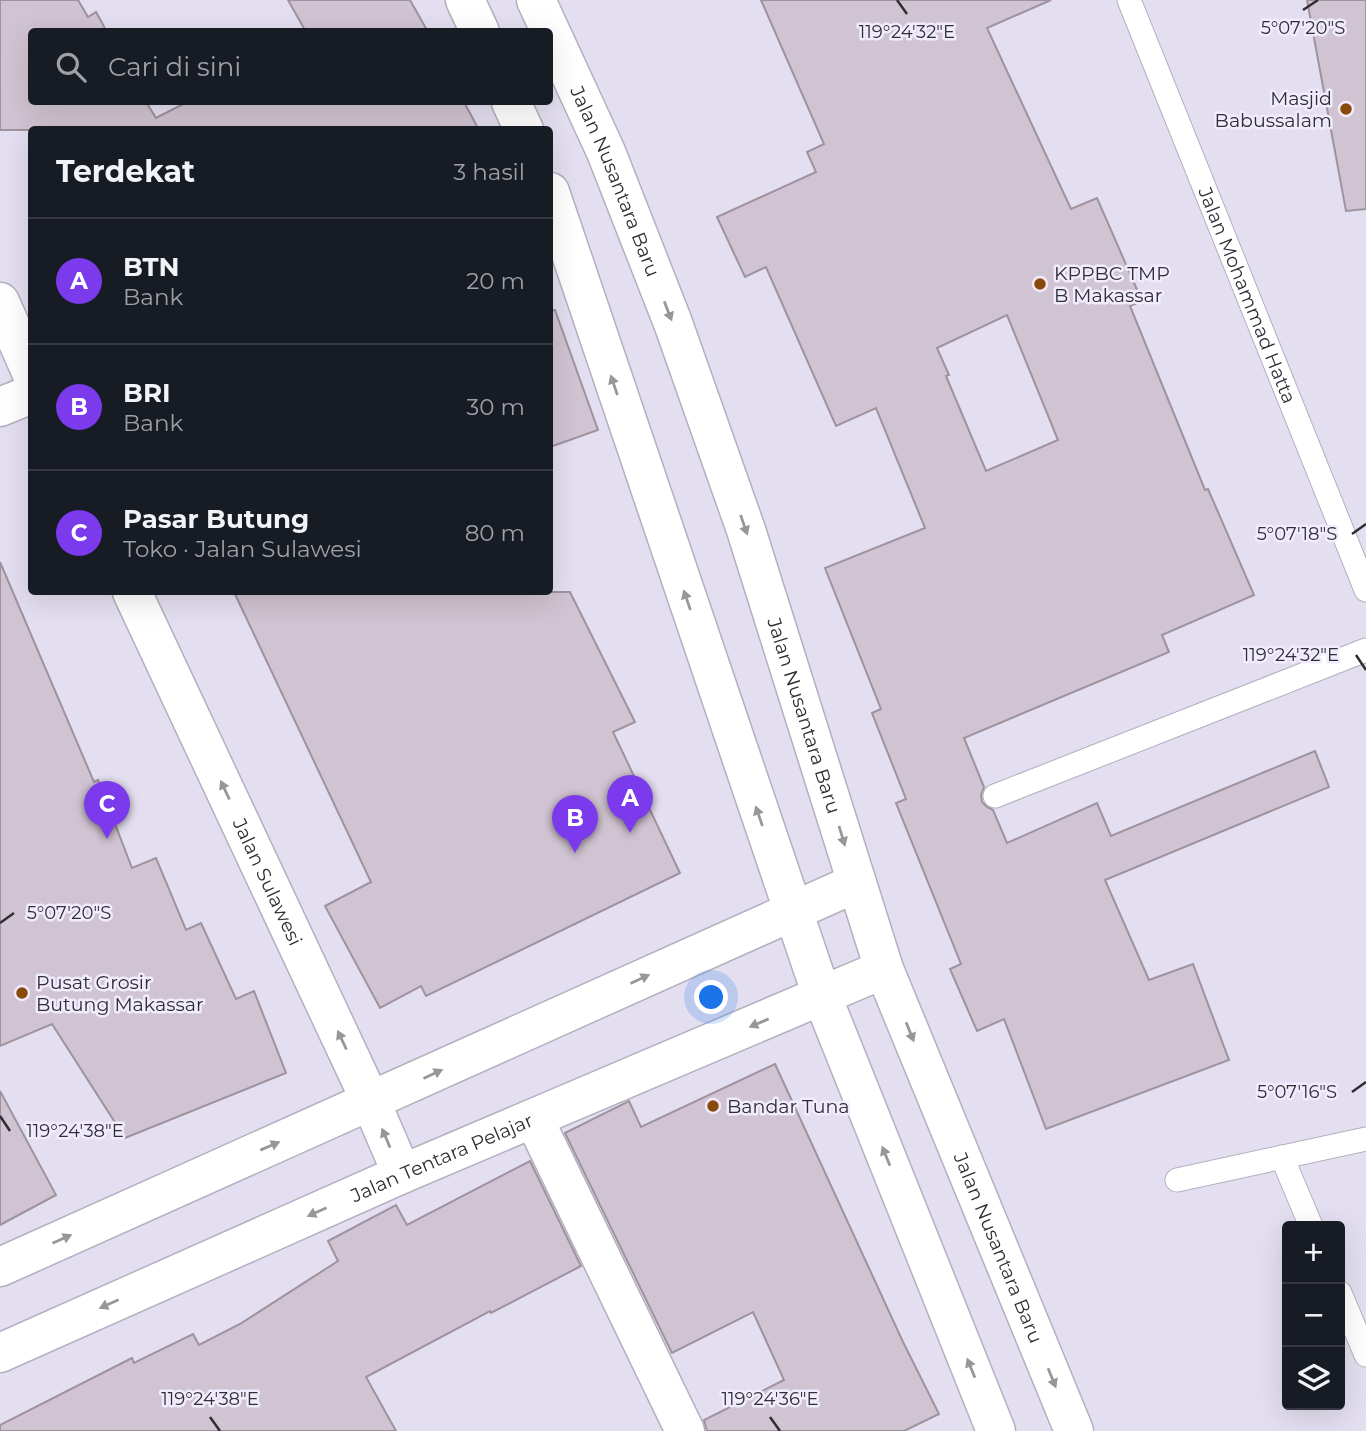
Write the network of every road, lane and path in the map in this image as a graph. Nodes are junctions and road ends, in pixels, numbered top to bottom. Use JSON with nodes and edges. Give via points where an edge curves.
{"nodes":[{"id":1,"x":466,"y":0,"type":"edge"},
{"id":2,"x":536,"y":0,"type":"edge"},
{"id":3,"x":1129,"y":0,"type":"edge"},
{"id":4,"x":478,"y":28,"type":"edge"},
{"id":5,"x":549,"y":28,"type":"edge"},
{"id":6,"x":553,"y":37,"type":"edge"},
{"id":7,"x":512,"y":105,"type":"edge"},
{"id":8,"x":522,"y":126,"type":"edge"},
{"id":9,"x":553,"y":201,"type":"edge"},
{"id":10,"x":0,"y":302,"type":"edge"},
{"id":11,"x":28,"y":365,"type":"edge"},
{"id":12,"x":28,"y":396,"type":"edge"},
{"id":13,"x":0,"y":407,"type":"edge"},
{"id":14,"x":1366,"y":590,"type":"edge"},
{"id":15,"x":133,"y":595,"type":"edge"},
{"id":16,"x":1366,"y":650,"type":"edge"},
{"id":17,"x":995,"y":796,"type":"dead end"},
{"id":18,"x":856,"y":883,"type":"junction"},
{"id":19,"x":791,"y":910,"type":"junction"},
{"id":20,"x":884,"y":969,"type":"junction"},
{"id":21,"x":822,"y":996,"type":"junction"},
{"id":22,"x":371,"y":1102,"type":"junction"},
{"id":23,"x":534,"y":1119,"type":"junction"},
{"id":24,"x":1366,"y":1139,"type":"edge"},
{"id":25,"x":1282,"y":1157,"type":"junction"},
{"id":26,"x":402,"y":1174,"type":"junction"},
{"id":27,"x":1177,"y":1180,"type":"dead end"},
{"id":28,"x":1309,"y":1221,"type":"edge"},
{"id":29,"x":0,"y":1267,"type":"edge"},
{"id":30,"x":1345,"y":1305,"type":"edge"},
{"id":31,"x":0,"y":1353,"type":"edge"},
{"id":32,"x":1366,"y":1355,"type":"edge"},
{"id":33,"x":685,"y":1431,"type":"edge"},
{"id":34,"x":996,"y":1431,"type":"edge"},
{"id":35,"x":1074,"y":1431,"type":"edge"}],
"edges":[{"from":1,"to":4,"type":"main road"},
{"from":2,"to":5,"type":"main road","name":"Jalan Nusantara Baru","one_way":true},
{"from":3,"to":14,"type":"lane","name":"Jalan Mohammad Hatta"},
{"from":6,"to":18,"type":"main road","name":"Jalan Nusantara Baru","one_way":true,"via":[[606,152],[673,323],[746,530]]},
{"from":7,"to":8,"type":"main road"},
{"from":19,"to":9,"type":"main road","one_way":true},
{"from":10,"to":11,"type":"main road"},
{"from":12,"to":13,"type":"main road"},
{"from":22,"to":15,"type":"main road","name":"Jalan Sulawesi","one_way":true},
{"from":16,"to":17,"type":"lane"},
{"from":18,"to":19,"type":"main road"},
{"from":18,"to":20,"type":"main road","name":"Jalan Nusantara Baru"},
{"from":19,"to":21,"type":"main road"},
{"from":22,"to":19,"type":"main road","one_way":true},
{"from":20,"to":21,"type":"main road","name":"Jalan Tentara Pelajar"},
{"from":20,"to":35,"type":"main road","name":"Jalan Nusantara Baru","one_way":true},
{"from":21,"to":23,"type":"main road","name":"Jalan Tentara Pelajar","one_way":true},
{"from":34,"to":21,"type":"main road","one_way":true},
{"from":26,"to":22,"type":"main road","name":"Jalan Sulawesi","one_way":true},
{"from":29,"to":22,"type":"main road","one_way":true},
{"from":23,"to":26,"type":"main road","name":"Jalan Tentara Pelajar"},
{"from":23,"to":33,"type":"main road"},
{"from":24,"to":25,"type":"lane"},
{"from":25,"to":27,"type":"lane"},
{"from":25,"to":28,"type":"lane"},
{"from":26,"to":31,"type":"main road","name":"Jalan Tentara Pelajar","one_way":true},
{"from":30,"to":32,"type":"lane"}]}
